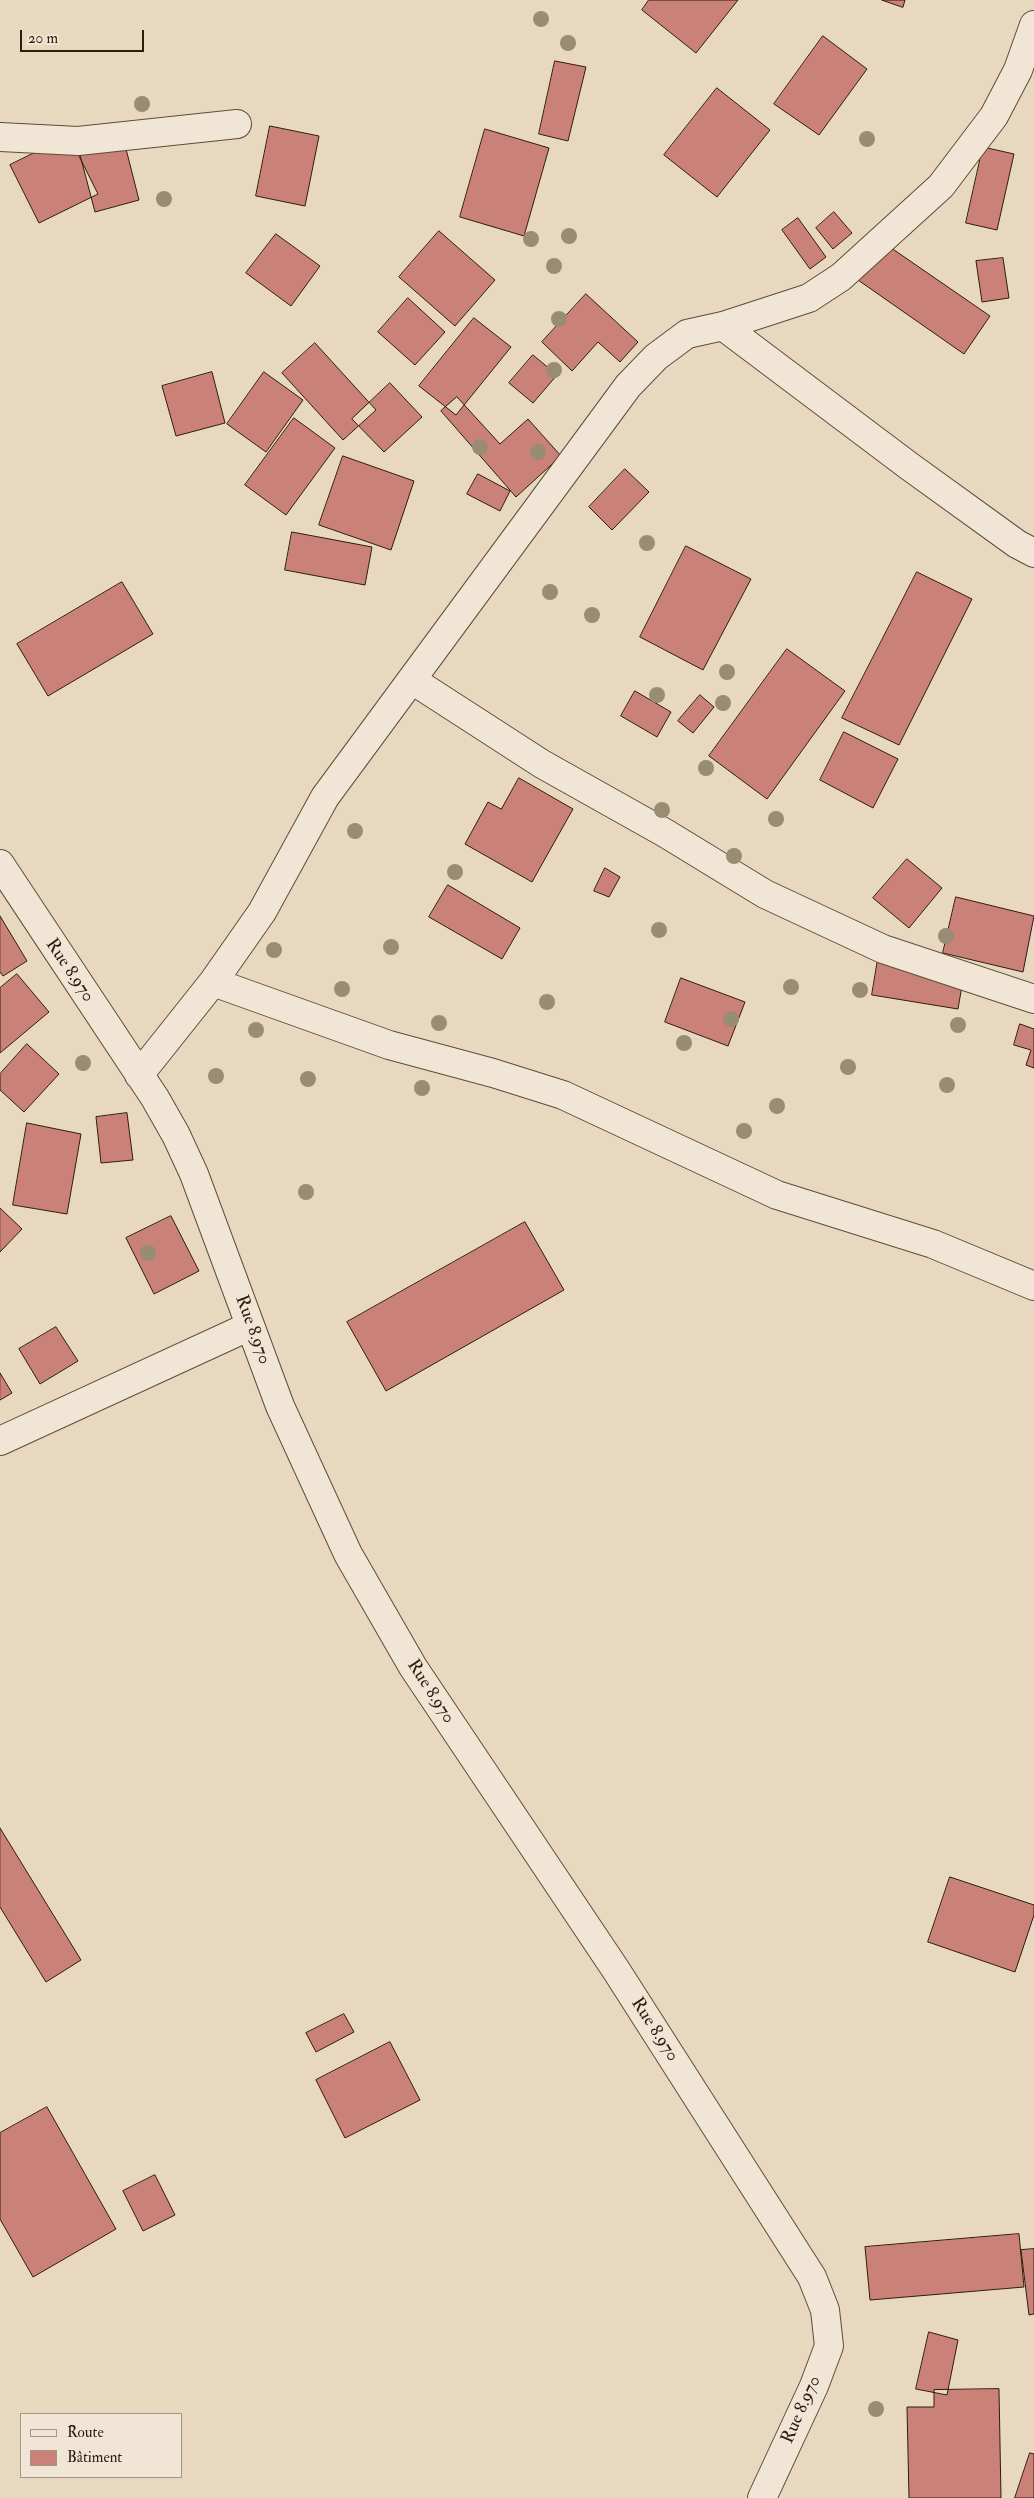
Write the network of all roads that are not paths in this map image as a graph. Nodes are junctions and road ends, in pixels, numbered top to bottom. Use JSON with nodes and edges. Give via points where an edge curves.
{"nodes":[{"id":1,"x":1034,"y":25,"type":"edge"},
{"id":2,"x":237,"y":124,"type":"dead end"},
{"id":3,"x":0,"y":137,"type":"edge"},
{"id":4,"x":722,"y":326,"type":"junction"},
{"id":5,"x":1034,"y":553,"type":"edge"},
{"id":6,"x":412,"y":680,"type":"junction"},
{"id":7,"x":0,"y":864,"type":"edge"},
{"id":8,"x":213,"y":982,"type":"junction"},
{"id":9,"x":1034,"y":999,"type":"edge"},
{"id":10,"x":139,"y":1075,"type":"junction"},
{"id":11,"x":1034,"y":1286,"type":"edge"},
{"id":12,"x":250,"y":1326,"type":"junction"},
{"id":13,"x":0,"y":1441,"type":"edge"},
{"id":14,"x":762,"y":2498,"type":"edge"}],
"edges":[{"from":1,"to":4,"type":"street","via":[[1018,70],[994,116],[941,186],[841,277],[809,298]]},
{"from":2,"to":3,"type":"street","via":[[78,141]]},
{"from":4,"to":5,"type":"street","via":[[908,466]]},
{"from":4,"to":6,"type":"street","via":[[687,334],[656,357],[628,386]]},
{"from":6,"to":8,"type":"street","via":[[325,796],[262,912]]},
{"from":6,"to":9,"type":"street","via":[[542,764],[765,894],[883,949]]},
{"from":7,"to":10,"type":"street","name":"Rue 8.970"},
{"from":8,"to":10,"type":"street"},
{"from":8,"to":11,"type":"street","via":[[389,1046],[563,1095],[777,1195],[933,1244]]},
{"from":10,"to":12,"type":"street","name":"Rue 8.970","via":[[176,1135],[194,1174]]},
{"from":12,"to":13,"type":"street"},
{"from":12,"to":14,"type":"street","name":"Rue 8.970","via":[[280,1406],[348,1554],[413,1667],[616,1970],[812,2277],[825,2310],[829,2346]]}]}
